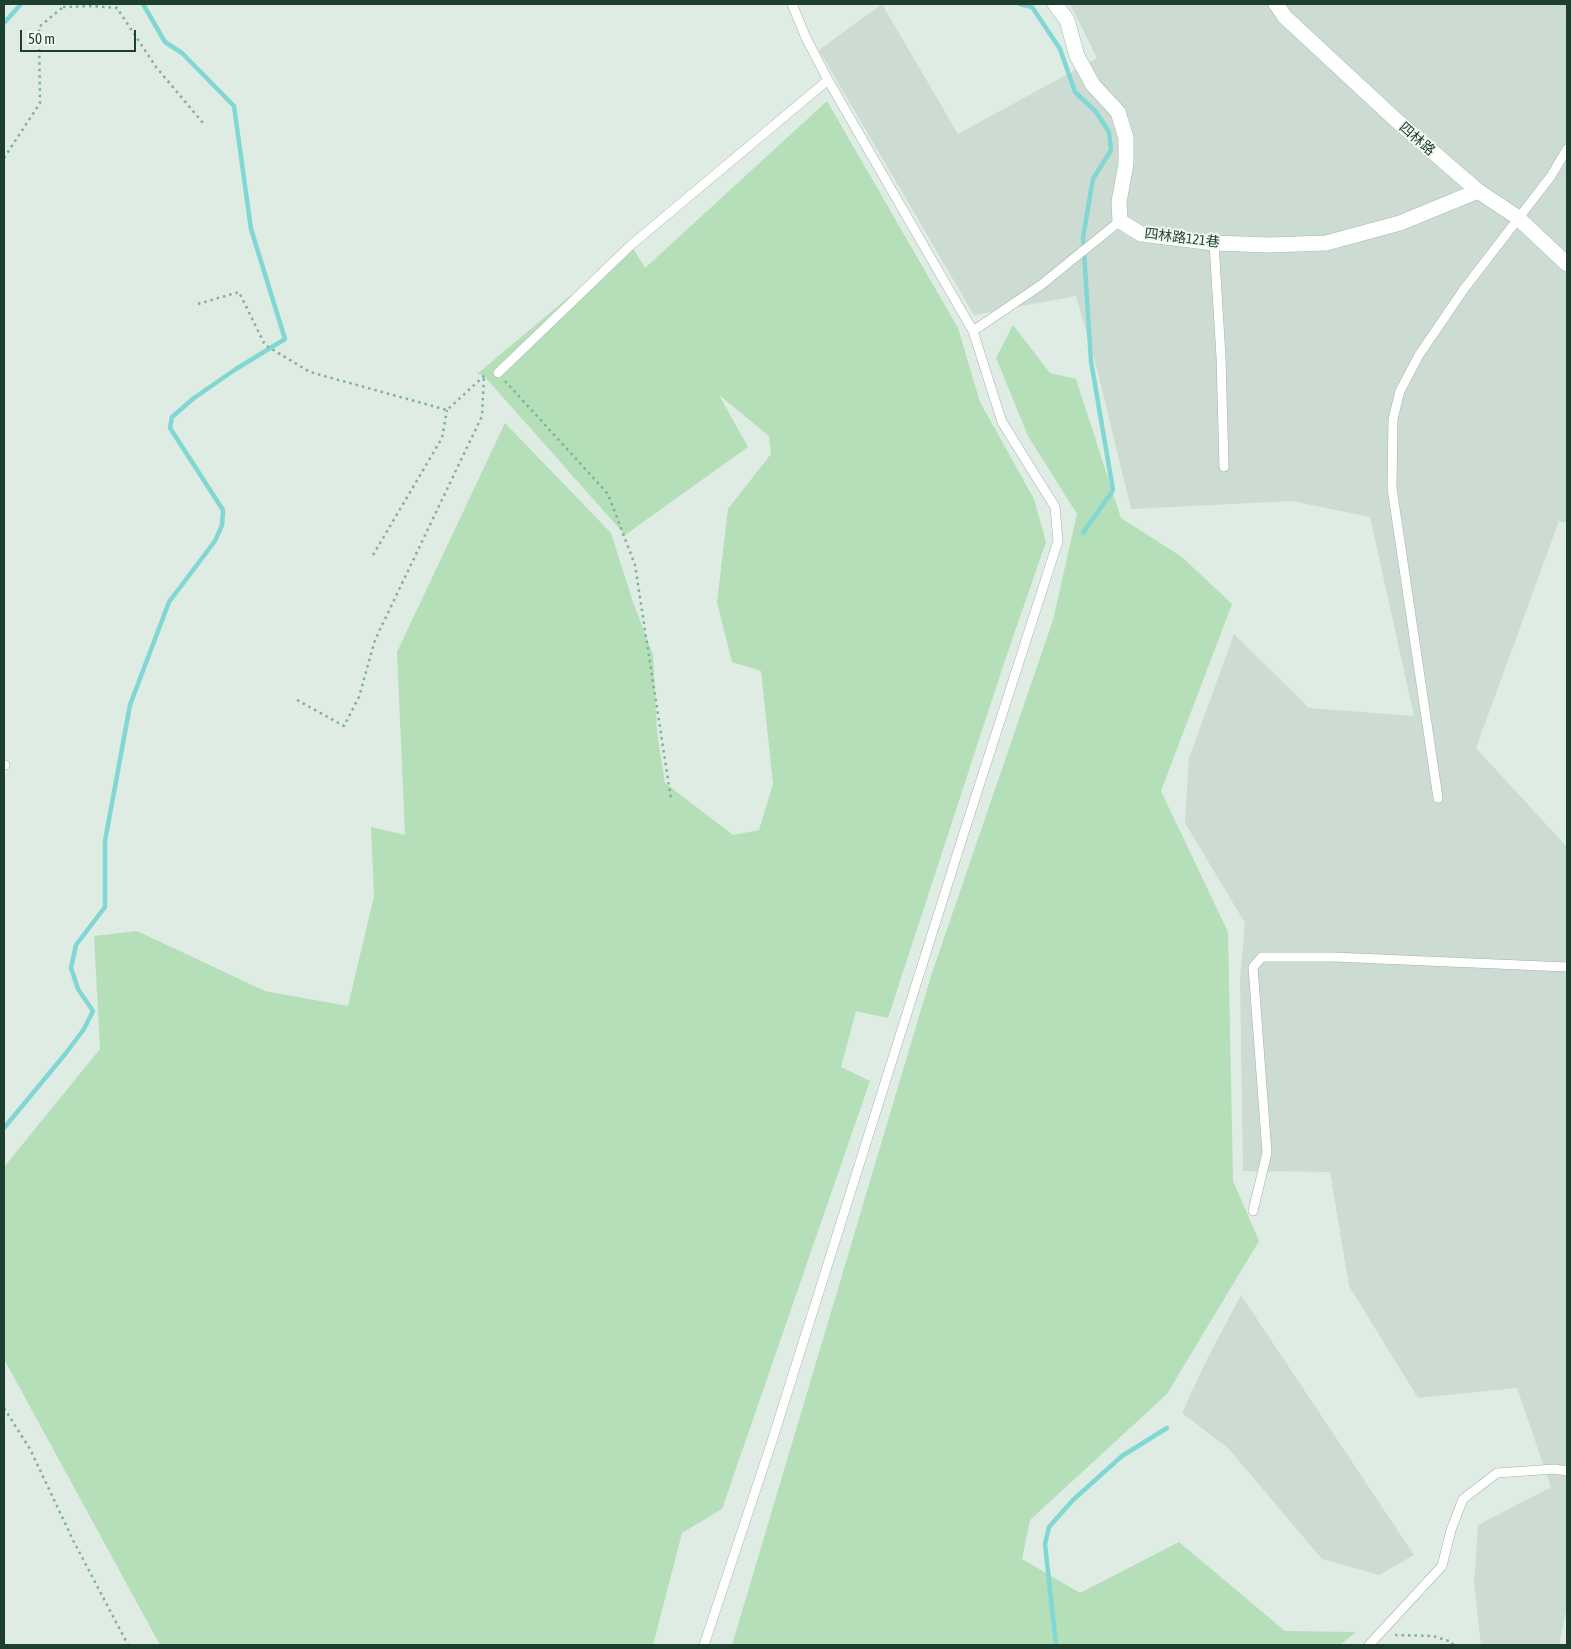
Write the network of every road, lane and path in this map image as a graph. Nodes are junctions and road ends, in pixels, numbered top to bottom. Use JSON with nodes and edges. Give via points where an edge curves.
{"nodes":[{"id":1,"x":792,"y":4,"type":"edge"},
{"id":2,"x":1055,"y":4,"type":"edge"},
{"id":3,"x":1276,"y":4,"type":"edge"},
{"id":4,"x":64,"y":6,"type":"edge"},
{"id":5,"x":828,"y":80,"type":"junction"},
{"id":6,"x":203,"y":122,"type":"dead end"},
{"id":7,"x":1567,"y":149,"type":"edge"},
{"id":8,"x":4,"y":158,"type":"edge"},
{"id":9,"x":1478,"y":191,"type":"junction"},
{"id":10,"x":1518,"y":217,"type":"junction"},
{"id":11,"x":1120,"y":221,"type":"junction"},
{"id":12,"x":1214,"y":244,"type":"junction"},
{"id":13,"x":1567,"y":264,"type":"edge"},
{"id":14,"x":198,"y":304,"type":"dead end"},
{"id":15,"x":973,"y":331,"type":"junction"},
{"id":16,"x":498,"y":373,"type":"junction"},
{"id":17,"x":484,"y":376,"type":"junction"},
{"id":18,"x":447,"y":410,"type":"junction"},
{"id":19,"x":1224,"y":467,"type":"dead end"},
{"id":20,"x":373,"y":555,"type":"dead end"},
{"id":21,"x":297,"y":700,"type":"dead end"},
{"id":22,"x":1438,"y":798,"type":"dead end"},
{"id":23,"x":671,"y":800,"type":"dead end"},
{"id":24,"x":1567,"y":967,"type":"edge"},
{"id":25,"x":1253,"y":1212,"type":"dead end"},
{"id":26,"x":4,"y":1408,"type":"edge"},
{"id":27,"x":1567,"y":1471,"type":"edge"},
{"id":28,"x":1379,"y":1635,"type":"junction"},
{"id":29,"x":128,"y":1645,"type":"edge"},
{"id":30,"x":704,"y":1645,"type":"edge"},
{"id":31,"x":1369,"y":1645,"type":"edge"},
{"id":32,"x":1453,"y":1645,"type":"edge"}],
"edges":[{"from":1,"to":5,"type":"lane"},
{"from":2,"to":11,"type":"street","via":[[1067,20],[1076,56],[1093,85],[1118,112],[1126,138]]},
{"from":3,"to":9,"type":"street","name":"四林路","via":[[1285,17],[1396,120]]},
{"from":4,"to":6,"type":"path","via":[[117,8],[156,67]]},
{"from":4,"to":8,"type":"path","via":[[39,27],[40,103]]},
{"from":5,"to":15,"type":"lane"},
{"from":5,"to":16,"type":"lane","via":[[631,245]]},
{"from":7,"to":10,"type":"lane","via":[[1551,176]]},
{"from":9,"to":10,"type":"street","name":"四林路"},
{"from":9,"to":12,"type":"street","name":"四林路121巷","via":[[1400,223],[1326,242]]},
{"from":10,"to":13,"type":"street","name":"四林路"},
{"from":10,"to":22,"type":"lane","via":[[1419,355],[1400,391],[1393,419],[1392,488]]},
{"from":11,"to":12,"type":"street","name":"四林路121巷","via":[[1154,238]]},
{"from":11,"to":15,"type":"lane","via":[[1041,286]]},
{"from":12,"to":19,"type":"lane"},
{"from":14,"to":18,"type":"path","via":[[239,292],[265,345],[310,372]]},
{"from":15,"to":30,"type":"lane","via":[[1002,422],[1055,507],[1058,541]]},
{"from":16,"to":17,"type":"path"},
{"from":16,"to":23,"type":"path","via":[[608,494],[635,565]]},
{"from":17,"to":18,"type":"path"},
{"from":17,"to":21,"type":"path","via":[[482,416],[376,640],[359,697],[344,726]]},
{"from":18,"to":20,"type":"path","via":[[442,438]]},
{"from":24,"to":25,"type":"lane","via":[[1262,957],[1253,967],[1267,1153]]},
{"from":26,"to":29,"type":"path","via":[[30,1449]]},
{"from":27,"to":28,"type":"lane","via":[[1555,1468],[1497,1473],[1464,1499],[1451,1530],[1442,1566]]},
{"from":28,"to":31,"type":"lane"},
{"from":28,"to":32,"type":"path","via":[[1433,1636]]}]}
